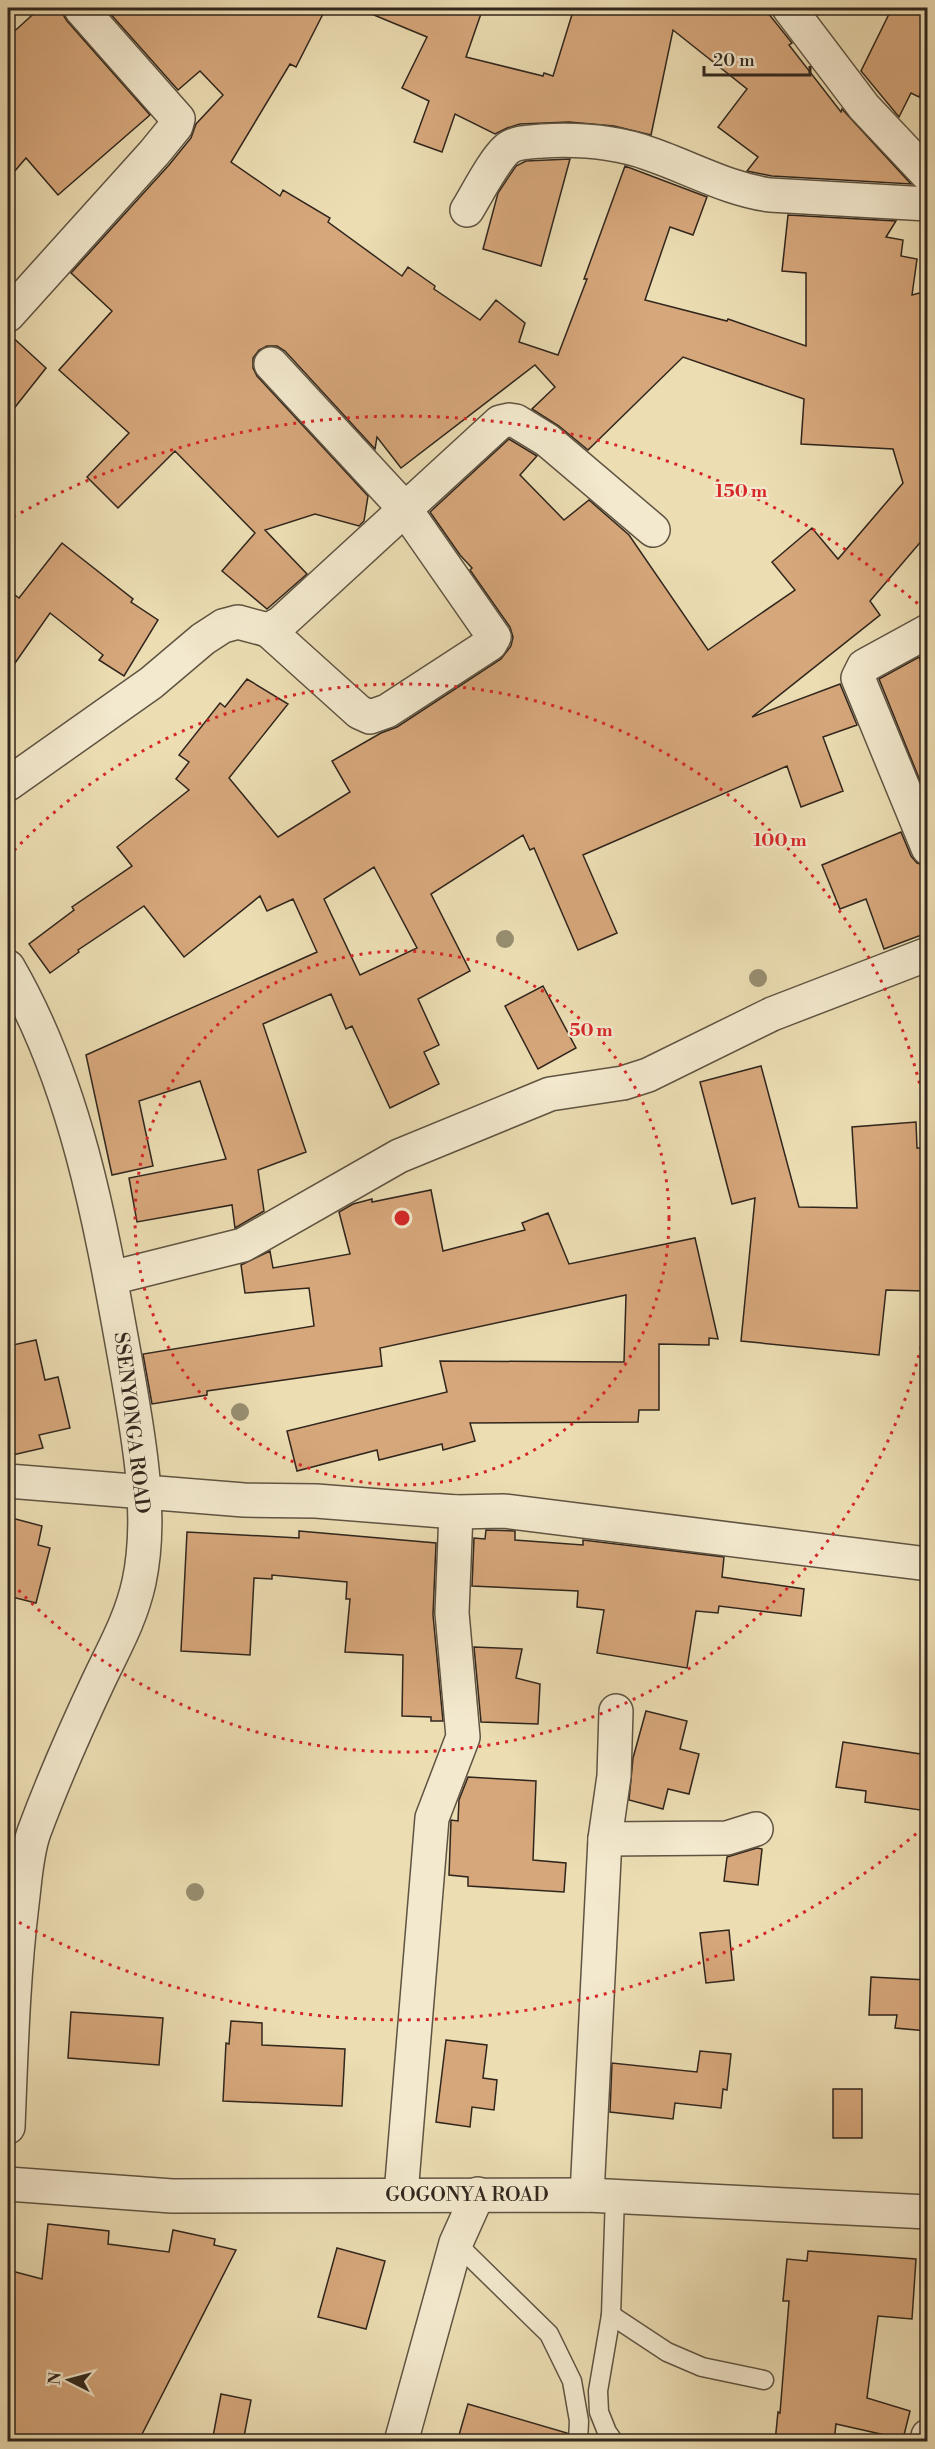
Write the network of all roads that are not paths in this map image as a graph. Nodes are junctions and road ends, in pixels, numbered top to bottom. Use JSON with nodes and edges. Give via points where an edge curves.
{"nodes":[{"id":1,"x":789,"y":8,"type":"edge"},
{"id":2,"x":81,"y":9,"type":"dead end"},
{"id":3,"x":927,"y":175,"type":"edge"},
{"id":4,"x":927,"y":204,"type":"edge"},
{"id":5,"x":467,"y":210,"type":"dead end"},
{"id":6,"x":8,"y":315,"type":"edge"},
{"id":7,"x":271,"y":364,"type":"dead end"},
{"id":8,"x":405,"y":509,"type":"junction"},
{"id":9,"x":653,"y":530,"type":"dead end"},
{"id":10,"x":268,"y":630,"type":"junction"},
{"id":11,"x":927,"y":631,"type":"edge"},
{"id":12,"x":8,"y":784,"type":"edge"},
{"id":13,"x":927,"y":848,"type":"edge"},
{"id":14,"x":927,"y":954,"type":"edge"},
{"id":15,"x":8,"y":967,"type":"edge"},
{"id":16,"x":111,"y":1278,"type":"junction"},
{"id":17,"x":8,"y":1481,"type":"edge"},
{"id":18,"x":143,"y":1493,"type":"junction"},
{"id":19,"x":456,"y":1512,"type":"junction"},
{"id":20,"x":927,"y":1564,"type":"edge"},
{"id":21,"x":616,"y":1711,"type":"dead end"},
{"id":22,"x":756,"y":1829,"type":"dead end"},
{"id":23,"x":605,"y":1839,"type":"junction"},
{"id":24,"x":8,"y":2127,"type":"edge"},
{"id":25,"x":8,"y":2184,"type":"edge"},
{"id":26,"x":401,"y":2194,"type":"junction"},
{"id":27,"x":478,"y":2194,"type":"junction"},
{"id":28,"x":601,"y":2196,"type":"junction"},
{"id":29,"x":927,"y":2212,"type":"edge"},
{"id":30,"x":456,"y":2243,"type":"junction"},
{"id":31,"x":611,"y":2315,"type":"junction"},
{"id":32,"x":764,"y":2380,"type":"dead end"},
{"id":33,"x":927,"y":2436,"type":"edge"},
{"id":34,"x":401,"y":2442,"type":"edge"},
{"id":35,"x":578,"y":2442,"type":"edge"},
{"id":36,"x":614,"y":2442,"type":"edge"},
{"id":37,"x":927,"y":2442,"type":"edge"}],
"edges":[{"from":1,"to":3,"type":"street","via":[[864,108]]},
{"from":2,"to":6,"type":"street","via":[[178,119],[154,153]]},
{"from":4,"to":5,"type":"street","via":[[746,191],[640,151],[562,140],[526,142],[508,148]]},
{"from":7,"to":8,"type":"street"},
{"from":8,"to":9,"type":"street","via":[[500,423],[509,420],[547,440]]},
{"from":8,"to":10,"type":"street"},
{"from":8,"to":10,"type":"street","via":[[494,637],[490,644],[387,711],[370,717],[359,712]]},
{"from":10,"to":12,"type":"street","via":[[238,622],[223,626],[151,683]]},
{"from":11,"to":13,"type":"street","via":[[864,666],[858,678]]},
{"from":14,"to":16,"type":"street","via":[[772,1014],[648,1075],[623,1083],[550,1094],[399,1156],[243,1245]]},
{"from":15,"to":16,"type":"street","name":"SSENYONGA ROAD","via":[[30,1006],[87,1166]]},
{"from":16,"to":18,"type":"street","name":"SSENYONGA ROAD"},
{"from":17,"to":18,"type":"street"},
{"from":18,"to":19,"type":"street"},
{"from":18,"to":24,"type":"street","name":"SSENYONGA ROAD","via":[[140,1579],[130,1618],[99,1680],[33,1836],[17,1942]]},
{"from":19,"to":20,"type":"street","via":[[504,1511]]},
{"from":19,"to":26,"type":"street","via":[[452,1613],[463,1737],[432,1818]]},
{"from":21,"to":23,"type":"street","via":[[614,1776]]},
{"from":22,"to":23,"type":"street","via":[[727,1838]]},
{"from":23,"to":28,"type":"street"},
{"from":25,"to":26,"type":"street","name":"GOGONYA ROAD","via":[[172,2196]]},
{"from":26,"to":27,"type":"street","name":"GOGONYA ROAD"},
{"from":27,"to":28,"type":"street","name":"GOGONYA ROAD"},
{"from":27,"to":30,"type":"street"},
{"from":28,"to":29,"type":"street","name":"GOGONYA ROAD"},
{"from":28,"to":31,"type":"lane"},
{"from":30,"to":34,"type":"street"},
{"from":30,"to":35,"type":"lane","via":[[549,2334],[572,2381],[579,2421]]},
{"from":31,"to":32,"type":"lane","via":[[676,2356],[702,2367]]},
{"from":31,"to":36,"type":"lane","via":[[598,2391],[599,2412]]},
{"from":33,"to":37,"type":"street"}]}
